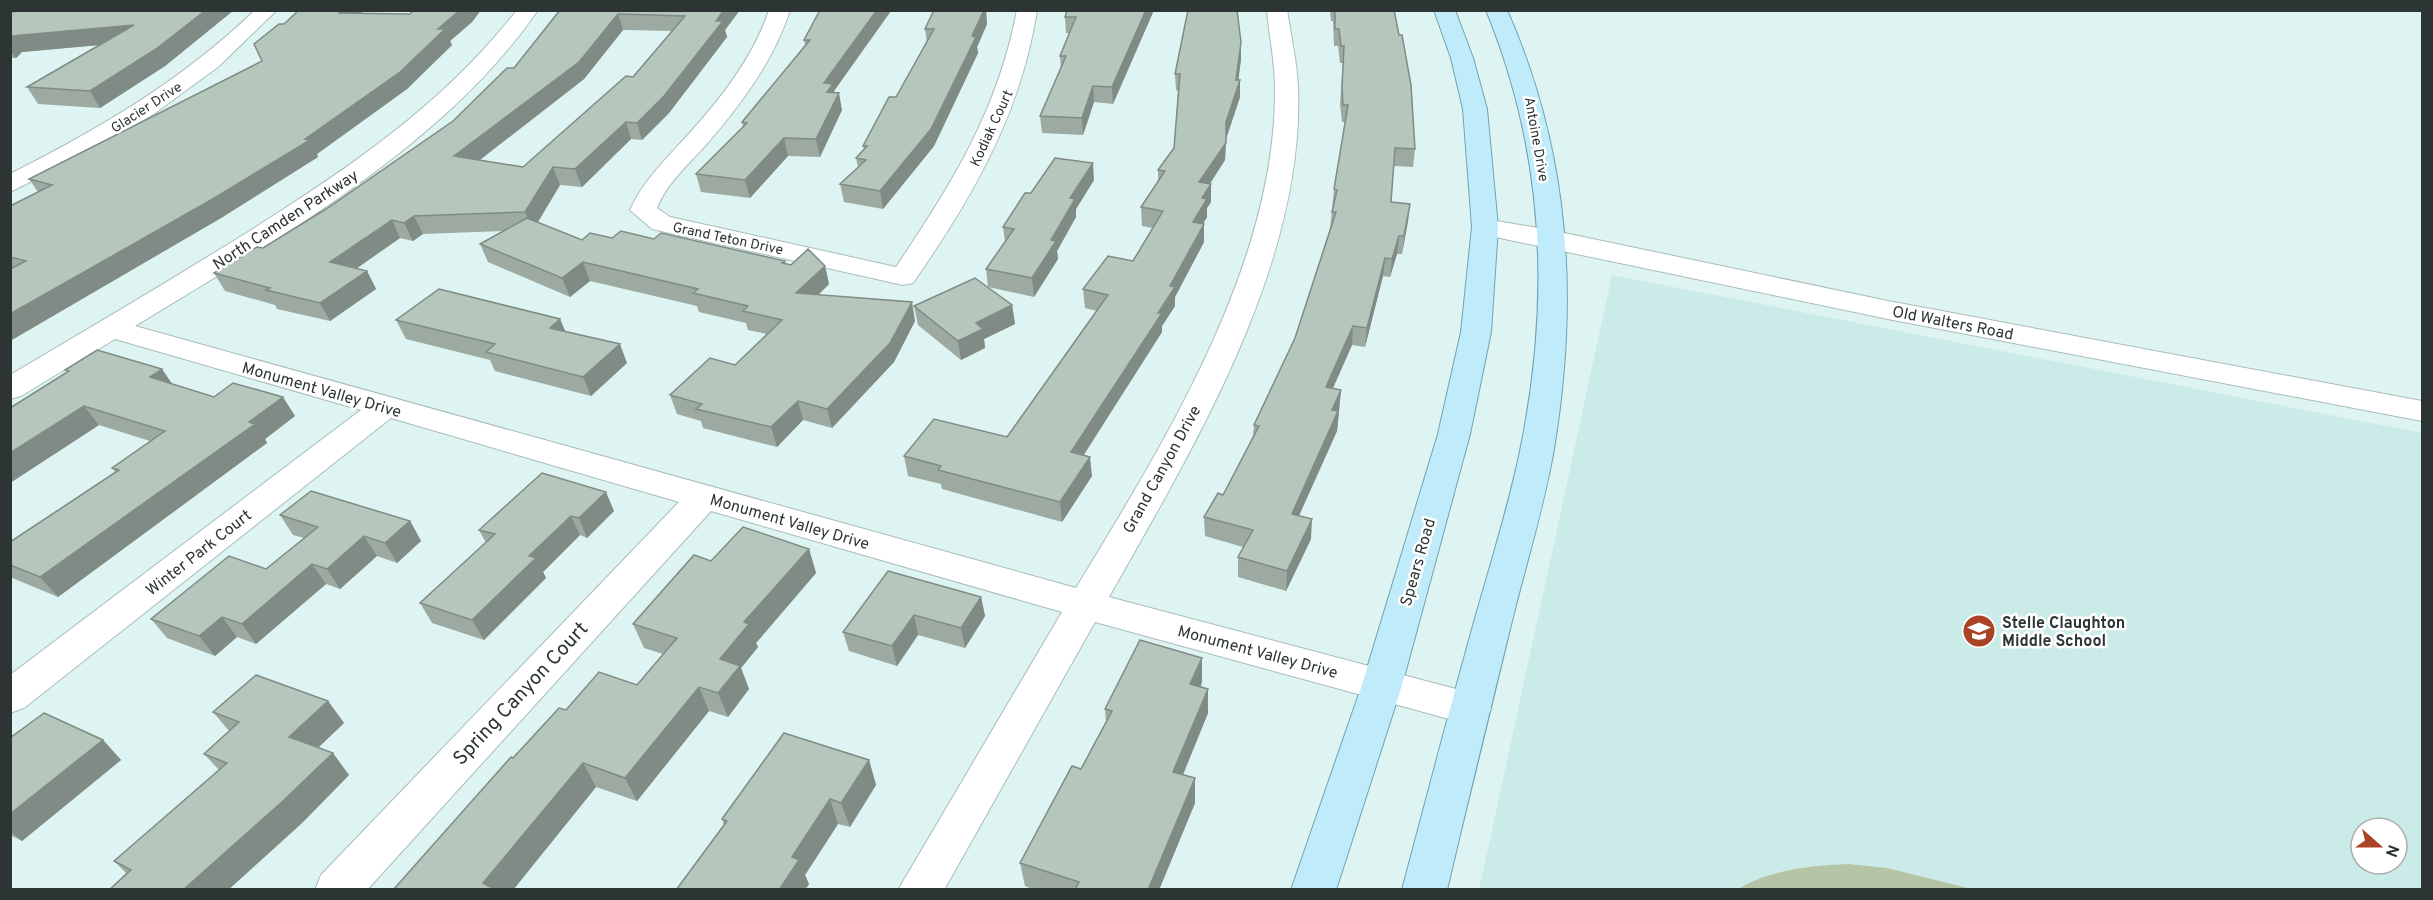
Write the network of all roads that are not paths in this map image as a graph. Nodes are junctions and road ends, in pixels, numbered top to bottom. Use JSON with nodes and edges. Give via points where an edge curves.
{"nodes":[{"id":1,"x":267,"y":10,"type":"edge"},
{"id":2,"x":528,"y":10,"type":"edge"},
{"id":3,"x":780,"y":10,"type":"edge"},
{"id":4,"x":1027,"y":10,"type":"edge"},
{"id":5,"x":1277,"y":10,"type":"edge"},
{"id":6,"x":1444,"y":10,"type":"edge"},
{"id":7,"x":1496,"y":10,"type":"edge"},
{"id":8,"x":10,"y":184,"type":"edge"},
{"id":9,"x":1485,"y":227,"type":"junction"},
{"id":10,"x":930,"y":236,"type":"joint"},
{"id":11,"x":1550,"y":238,"type":"junction"},
{"id":12,"x":110,"y":328,"type":"junction"},
{"id":13,"x":10,"y":389,"type":"edge"},
{"id":14,"x":386,"y":407,"type":"junction"},
{"id":15,"x":2422,"y":411,"type":"edge"},
{"id":16,"x":704,"y":497,"type":"junction"},
{"id":17,"x":1085,"y":604,"type":"junction"},
{"id":18,"x":1382,"y":684,"type":"junction"},
{"id":19,"x":10,"y":697,"type":"edge"},
{"id":20,"x":1471,"y":709,"type":"junction"},
{"id":21,"x":336,"y":890,"type":"edge"},
{"id":22,"x":920,"y":890,"type":"edge"},
{"id":23,"x":1313,"y":890,"type":"edge"},
{"id":24,"x":1424,"y":890,"type":"edge"}],
"edges":[{"from":1,"to":8,"type":"street","name":"Glacier Drive","via":[[223,52],[154,103]]},
{"from":2,"to":12,"type":"street","name":"North Camden Parkway","via":[[499,49],[460,90],[399,141],[315,201]]},
{"from":3,"to":10,"type":"street","name":"Grand Teton Drive","via":[[750,70],[715,119],[650,191],[643,210],[661,223],[903,277]]},
{"from":4,"to":10,"type":"street","name":"Kodiak Court","via":[[1013,79],[996,123],[965,183]]},
{"from":5,"to":17,"type":"street","name":"Grand Canyon Drive","via":[[1287,102],[1282,154],[1259,261],[1229,338],[1201,395]]},
{"from":6,"to":9,"type":"main road","via":[[1476,109]]},
{"from":7,"to":11,"type":"main road","name":"Antoine Drive","via":[[1518,57],[1535,111]]},
{"from":9,"to":11,"type":"street","name":"Old Walters Road"},
{"from":9,"to":18,"type":"main road","name":"Spears Road","via":[[1476,332],[1454,434]]},
{"from":11,"to":15,"type":"street","name":"Old Walters Road","via":[[1888,310]]},
{"from":11,"to":20,"type":"main road","via":[[1552,342],[1537,450]]},
{"from":12,"to":13,"type":"street","name":"North Camden Parkway"},
{"from":12,"to":14,"type":"street","name":"Monument Valley Drive"},
{"from":14,"to":16,"type":"street","name":"Monument Valley Drive"},
{"from":14,"to":19,"type":"street","name":"Winter Park Court"},
{"from":16,"to":17,"type":"street","name":"Monument Valley Drive"},
{"from":16,"to":21,"type":"street","name":"Spring Canyon Court"},
{"from":17,"to":18,"type":"street","name":"Monument Valley Drive"},
{"from":17,"to":22,"type":"street","name":"Grand Canyon Drive"},
{"from":18,"to":20,"type":"street","name":"Monument Valley Drive"},
{"from":18,"to":23,"type":"main road","name":"Spears Road"},
{"from":20,"to":24,"type":"main road"}]}
